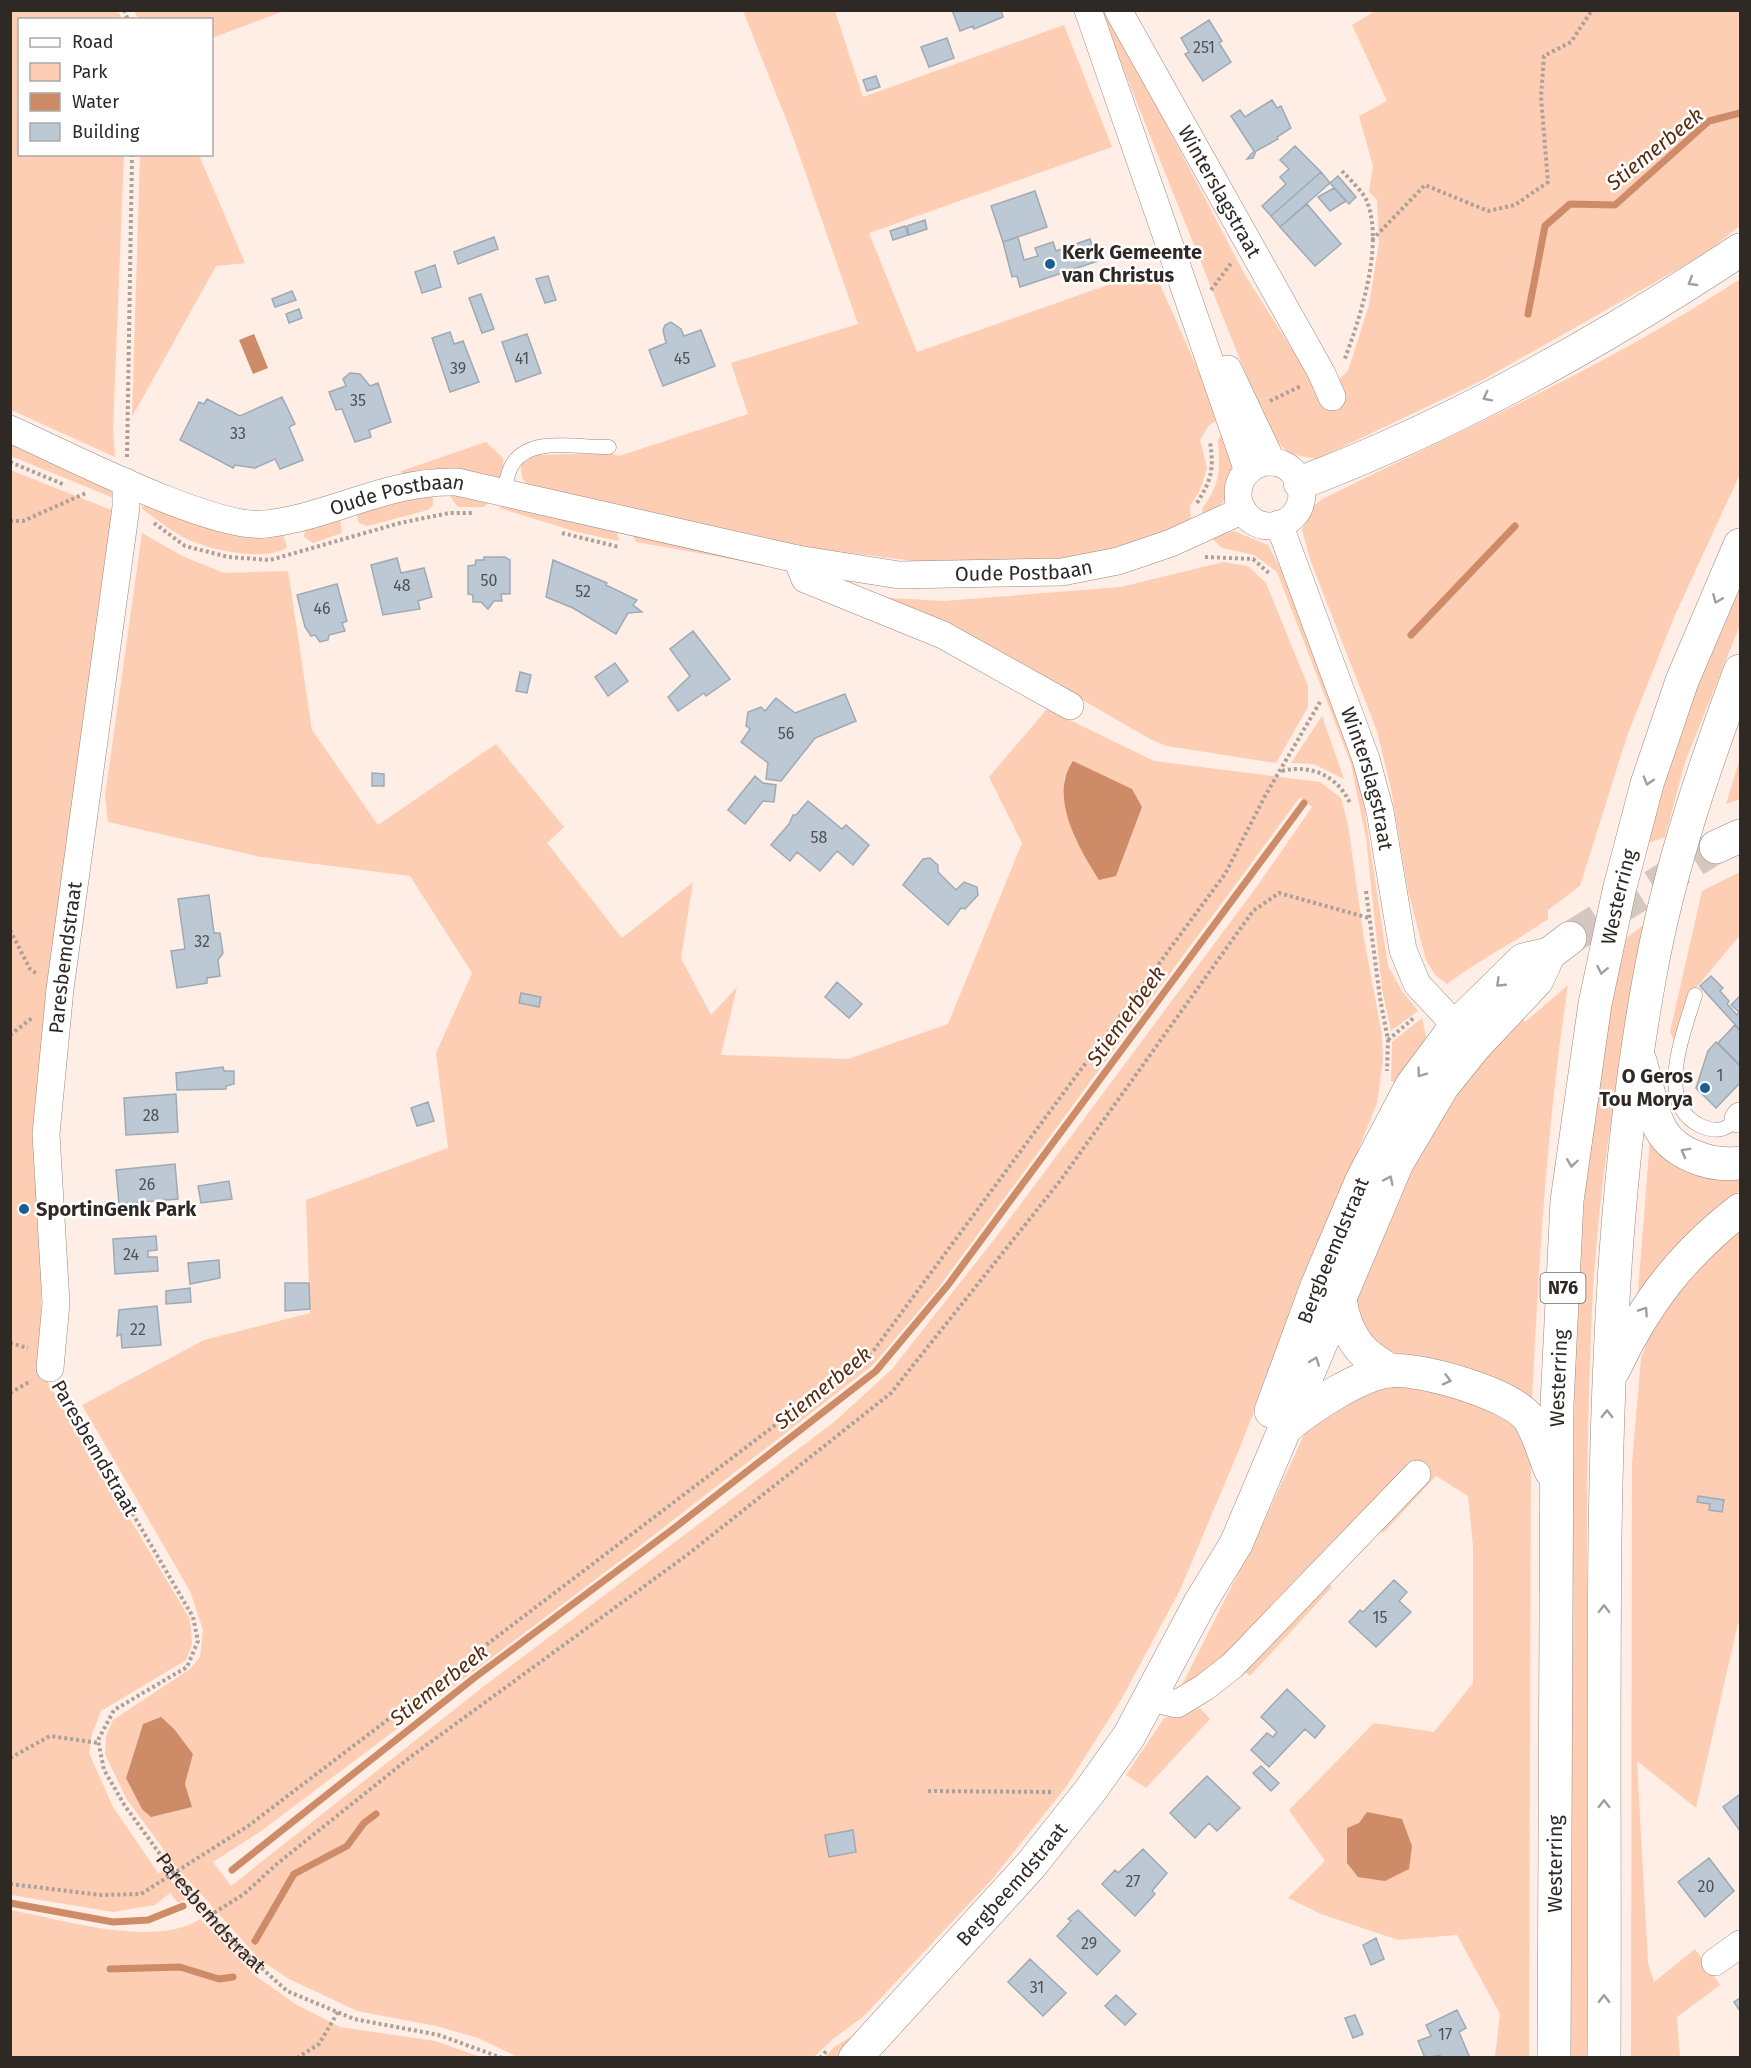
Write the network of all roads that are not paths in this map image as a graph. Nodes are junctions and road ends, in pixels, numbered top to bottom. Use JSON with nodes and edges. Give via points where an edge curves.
{"nodes":[{"id":1,"x":1088,"y":10,"type":"edge"},
{"id":2,"x":1118,"y":10,"type":"edge"},
{"id":3,"x":1740,"y":250,"type":"edge"},
{"id":4,"x":1176,"y":260,"type":"junction"},
{"id":5,"x":1332,"y":379,"type":"road end"},
{"id":6,"x":1239,"y":415,"type":"junction"},
{"id":7,"x":10,"y":429,"type":"edge"},
{"id":8,"x":609,"y":447,"type":"dead end"},
{"id":9,"x":1260,"y":466,"type":"junction"},
{"id":10,"x":1300,"y":483,"type":"junction"},
{"id":11,"x":504,"y":493,"type":"junction"},
{"id":12,"x":126,"y":494,"type":"junction"},
{"id":13,"x":1242,"y":510,"type":"junction"},
{"id":14,"x":1279,"y":524,"type":"junction"},
{"id":15,"x":1740,"y":545,"type":"edge"},
{"id":16,"x":797,"y":559,"type":"junction"},
{"id":17,"x":1740,"y":671,"type":"edge"},
{"id":18,"x":1070,"y":706,"type":"dead end"},
{"id":19,"x":1560,"y":946,"type":"tunnel mouth"},
{"id":20,"x":1695,"y":995,"type":"dead end"},
{"id":21,"x":1466,"y":1036,"type":"junction"},
{"id":22,"x":1638,"y":1053,"type":"junction"},
{"id":23,"x":1739,"y":1117,"type":"edge"},
{"id":24,"x":1740,"y":1163,"type":"edge"},
{"id":25,"x":1740,"y":1210,"type":"edge"},
{"id":26,"x":1342,"y":1228,"type":"junction"},
{"id":27,"x":1340,"y":1297,"type":"junction"},
{"id":28,"x":50,"y":1368,"type":"road end"},
{"id":29,"x":1390,"y":1371,"type":"junction"},
{"id":30,"x":1608,"y":1382,"type":"junction"},
{"id":31,"x":1289,"y":1425,"type":"junction"},
{"id":32,"x":1417,"y":1474,"type":"dead end"},
{"id":33,"x":1556,"y":1484,"type":"junction"},
{"id":34,"x":1200,"y":1603,"type":"junction"},
{"id":35,"x":1151,"y":1698,"type":"junction"},
{"id":36,"x":1740,"y":1944,"type":"edge"},
{"id":37,"x":1715,"y":1962,"type":"dead end"},
{"id":38,"x":845,"y":2050,"type":"edge"},
{"id":39,"x":1554,"y":2058,"type":"edge"},
{"id":40,"x":1604,"y":2058,"type":"edge"}],
"edges":[{"from":1,"to":4,"type":"street"},
{"from":2,"to":5,"type":"street","name":"Winterslagstraat","via":[[1248,241]]},
{"from":3,"to":10,"type":"main road","one_way":true,"via":[[1622,324],[1539,370],[1349,464]]},
{"from":4,"to":6,"type":"street"},
{"from":4,"to":6,"type":"street"},
{"from":6,"to":9,"type":"street"},
{"from":7,"to":12,"type":"street","name":"Oude Postbaan"},
{"from":8,"to":11,"type":"lane","via":[[538,446],[526,450],[512,466]]},
{"from":9,"to":10,"type":"street","via":[[1287,466]]},
{"from":9,"to":13,"type":"street","via":[[1238,489]]},
{"from":10,"to":14,"type":"street","via":[[1301,503],[1289,520]]},
{"from":11,"to":12,"type":"street","name":"Oude Postbaan","via":[[457,482],[428,481],[360,498],[309,517],[263,525]]},
{"from":11,"to":16,"type":"street","name":"Oude Postbaan"},
{"from":12,"to":28,"type":"street","name":"Paresbemdstraat","via":[[60,989],[46,1134],[56,1303]]},
{"from":13,"to":14,"type":"street","via":[[1258,524]]},
{"from":13,"to":16,"type":"street","name":"Oude Postbaan","via":[[1171,543],[1118,561],[1062,572],[899,574]]},
{"from":14,"to":21,"type":"street","name":"Winterslagstraat","via":[[1366,759],[1380,811],[1403,950],[1417,984]]},
{"from":15,"to":33,"type":"main road","name":"Westerring","number":"N76","one_way":true,"via":[[1682,681],[1647,784],[1595,1004],[1567,1201]]},
{"from":16,"to":18,"type":"street","via":[[805,579],[943,635]]},
{"from":17,"to":22,"type":"main road","number":"N76","via":[[1685,828],[1650,973]]},
{"from":19,"to":21,"type":"main road","name":"Bergbeemdstraat","via":[[1523,960]]},
{"from":20,"to":23,"type":"lane","via":[[1674,1086],[1693,1123],[1713,1131],[1725,1129]]},
{"from":21,"to":26,"type":"main road","name":"Bergbeemdstraat","one_way":true,"via":[[1403,1101]]},
{"from":27,"to":21,"type":"main road","name":"Bergbeemdstraat","one_way":true,"via":[[1397,1163],[1442,1087]]},
{"from":24,"to":22,"type":"main road","one_way":true,"via":[[1723,1165],[1676,1147],[1658,1125]]},
{"from":22,"to":30,"type":"main road","number":"N76","via":[[1623,1151]]},
{"from":30,"to":25,"type":"main road","one_way":true,"via":[[1635,1325],[1661,1286],[1709,1234]]},
{"from":26,"to":27,"type":"main road"},
{"from":26,"to":34,"type":"main road","name":"Bergbeemdstraat"},
{"from":27,"to":29,"type":"main road","via":[[1343,1323],[1362,1350]]},
{"from":31,"to":27,"type":"main road","name":"Bergbeemdstraat","one_way":true},
{"from":29,"to":31,"type":"main road","via":[[1351,1385]]},
{"from":29,"to":33,"type":"main road","one_way":true,"via":[[1466,1385],[1509,1403],[1529,1418]]},
{"from":40,"to":30,"type":"main road","number":"N76","one_way":true,"via":[[1603,1692]]},
{"from":31,"to":34,"type":"main road","name":"Bergbeemdstraat","via":[[1236,1544]]},
{"from":32,"to":35,"type":"street","via":[[1232,1666],[1177,1704]]},
{"from":33,"to":39,"type":"main road","name":"Westerring","number":"N76"},
{"from":34,"to":35,"type":"main road","name":"Bergbeemdstraat"},
{"from":35,"to":38,"type":"main road","name":"Bergbeemdstraat","via":[[1090,1791],[1031,1865]]},
{"from":36,"to":37,"type":"street"}]}
